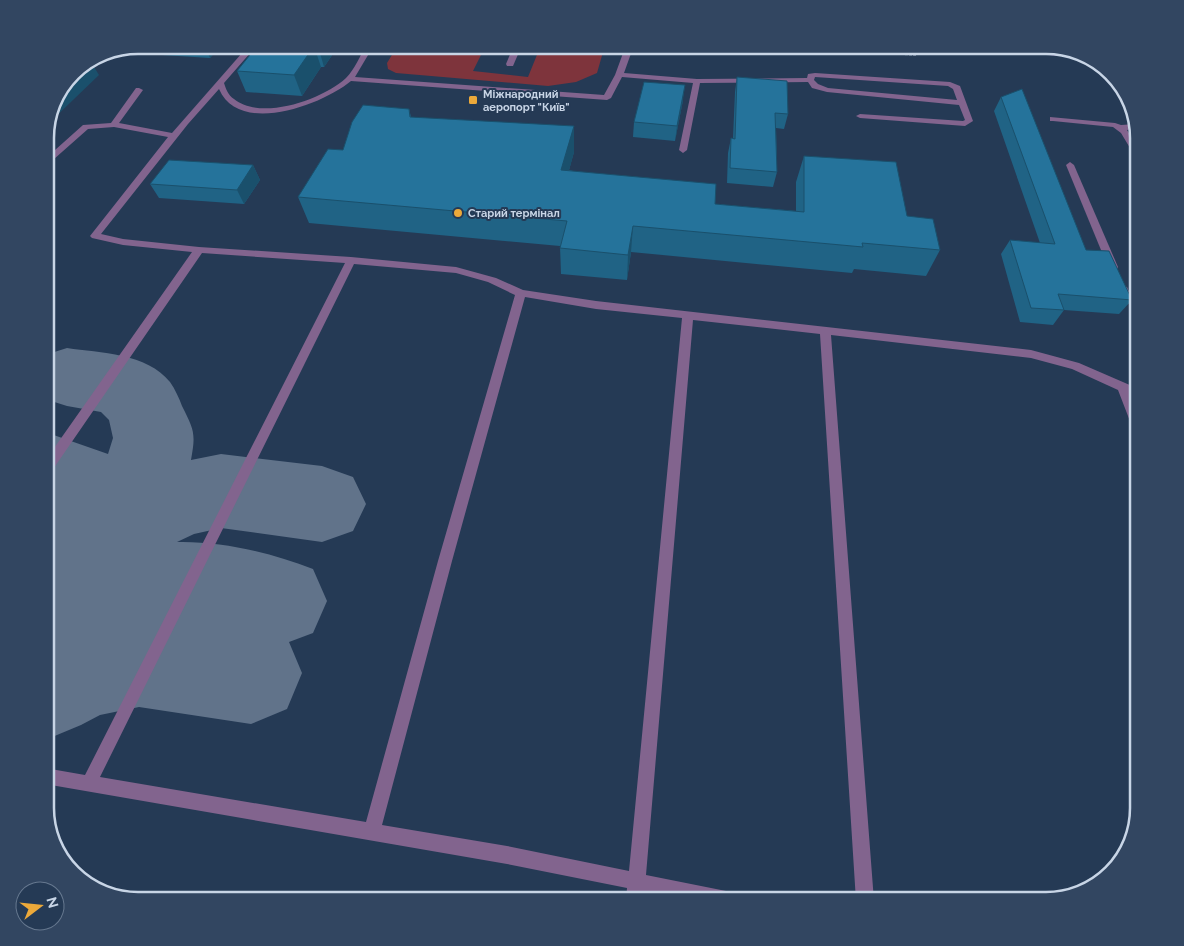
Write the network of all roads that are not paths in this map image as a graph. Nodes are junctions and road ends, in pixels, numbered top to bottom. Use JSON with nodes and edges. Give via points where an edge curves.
{"nodes":[{"id":1,"x":245,"y":54,"type":"edge"},
{"id":2,"x":365,"y":54,"type":"edge"},
{"id":3,"x":514,"y":54,"type":"edge"},
{"id":4,"x":627,"y":54,"type":"edge"},
{"id":5,"x":510,"y":64,"type":"dead end"},
{"id":6,"x":619,"y":75,"type":"junction"},
{"id":7,"x":350,"y":79,"type":"junction"},
{"id":8,"x":810,"y":80,"type":"junction"},
{"id":9,"x":697,"y":81,"type":"junction"},
{"id":10,"x":220,"y":82,"type":"junction"},
{"id":11,"x":140,"y":90,"type":"dead end"},
{"id":12,"x":962,"y":102,"type":"junction"},
{"id":13,"x":860,"y":116,"type":"dead end"},
{"id":14,"x":1053,"y":119,"type":"dead end"},
{"id":15,"x":114,"y":125,"type":"junction"},
{"id":16,"x":1129,"y":127,"type":"edge"},
{"id":17,"x":1121,"y":128,"type":"junction"},
{"id":18,"x":175,"y":136,"type":"junction"},
{"id":19,"x":1130,"y":142,"type":"edge"},
{"id":20,"x":683,"y":150,"type":"dead end"},
{"id":21,"x":54,"y":156,"type":"edge"},
{"id":22,"x":1070,"y":166,"type":"dead end"},
{"id":23,"x":199,"y":250,"type":"junction"},
{"id":24,"x":352,"y":260,"type":"junction"},
{"id":25,"x":521,"y":293,"type":"junction"},
{"id":26,"x":1130,"y":300,"type":"edge"},
{"id":27,"x":688,"y":315,"type":"junction"},
{"id":28,"x":825,"y":331,"type":"junction"},
{"id":29,"x":1123,"y":387,"type":"junction"},
{"id":30,"x":1130,"y":390,"type":"edge"},
{"id":31,"x":1130,"y":405,"type":"edge"},
{"id":32,"x":54,"y":458,"type":"edge"},
{"id":33,"x":54,"y":777,"type":"edge"},
{"id":34,"x":89,"y":783,"type":"junction"},
{"id":35,"x":372,"y":832,"type":"junction"},
{"id":36,"x":637,"y":882,"type":"junction"},
{"id":37,"x":636,"y":892,"type":"edge"},
{"id":38,"x":686,"y":892,"type":"edge"},
{"id":39,"x":864,"y":892,"type":"edge"}],
"edges":[{"from":1,"to":10,"type":"lane"},
{"from":2,"to":7,"type":"lane"},
{"from":3,"to":5,"type":"lane"},
{"from":4,"to":6,"type":"lane"},
{"from":6,"to":7,"type":"lane","via":[[607,98]]},
{"from":6,"to":9,"type":"lane"},
{"from":7,"to":10,"type":"lane","via":[[328,94],[299,106],[260,110],[232,102]]},
{"from":8,"to":9,"type":"lane"},
{"from":8,"to":12,"type":"lane","via":[[815,86],[827,90]]},
{"from":8,"to":12,"type":"lane","via":[[815,74],[950,84],[957,88]]},
{"from":9,"to":20,"type":"lane"},
{"from":10,"to":18,"type":"lane"},
{"from":11,"to":15,"type":"lane"},
{"from":12,"to":13,"type":"lane","via":[[969,121],[965,124]]},
{"from":14,"to":17,"type":"lane"},
{"from":15,"to":18,"type":"lane"},
{"from":15,"to":21,"type":"lane","via":[[86,127]]},
{"from":16,"to":17,"type":"lane"},
{"from":17,"to":19,"type":"lane"},
{"from":18,"to":23,"type":"lane","via":[[95,236]]},
{"from":22,"to":26,"type":"lane"},
{"from":23,"to":24,"type":"lane"},
{"from":23,"to":32,"type":"lane"},
{"from":24,"to":25,"type":"lane","via":[[456,270],[492,280]]},
{"from":24,"to":34,"type":"lane"},
{"from":25,"to":27,"type":"lane"},
{"from":25,"to":35,"type":"lane"},
{"from":27,"to":28,"type":"lane"},
{"from":27,"to":36,"type":"lane"},
{"from":28,"to":29,"type":"lane","via":[[1031,354],[1075,366]]},
{"from":28,"to":39,"type":"lane"},
{"from":29,"to":30,"type":"lane"},
{"from":29,"to":31,"type":"lane"},
{"from":33,"to":34,"type":"lane"},
{"from":34,"to":35,"type":"lane"},
{"from":35,"to":36,"type":"lane"},
{"from":36,"to":37,"type":"lane"},
{"from":36,"to":38,"type":"lane"}]}
